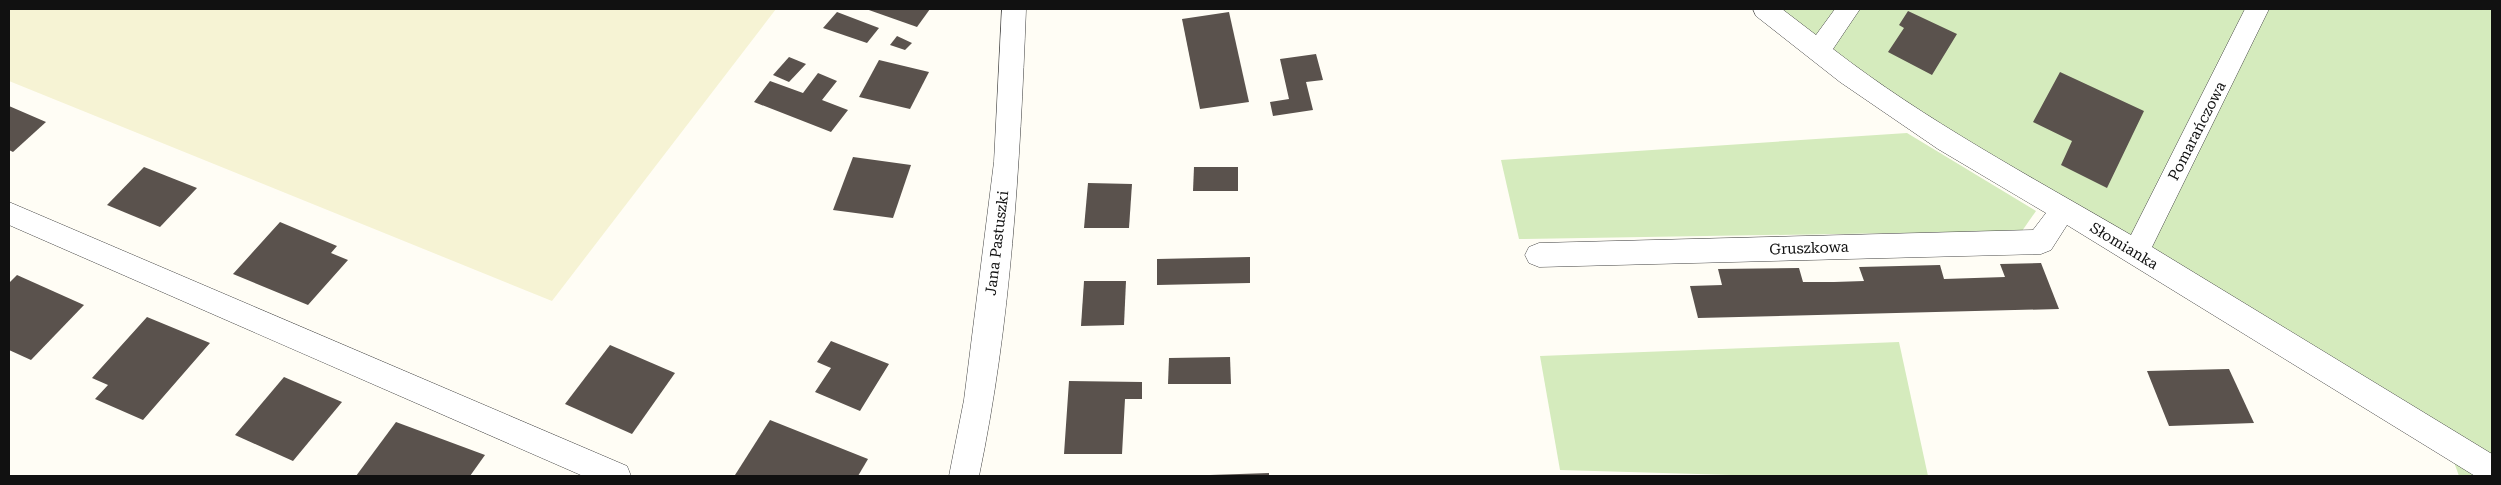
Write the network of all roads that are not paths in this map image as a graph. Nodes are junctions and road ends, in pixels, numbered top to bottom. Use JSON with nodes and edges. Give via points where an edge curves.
{"nodes":[{"id":1,"x":1014,"y":9,"type":"edge"},
{"id":2,"x":1764,"y":9,"type":"edge"},
{"id":3,"x":1848,"y":9,"type":"edge"},
{"id":4,"x":2257,"y":9,"type":"edge"},
{"id":5,"x":1818,"y":51,"type":"junction"},
{"id":6,"x":2063,"y":209,"type":"junction"},
{"id":7,"x":9,"y":213,"type":"edge"},
{"id":8,"x":2136,"y":252,"type":"junction"},
{"id":9,"x":1539,"y":255,"type":"dead end"},
{"id":10,"x":2477,"y":467,"type":"edge"},
{"id":11,"x":616,"y":476,"type":"edge"},
{"id":12,"x":964,"y":476,"type":"edge"}],
"edges":[{"from":1,"to":12,"type":"street","name":"Jana Pastuszki","via":[[1007,162],[979,400]]},
{"from":2,"to":5,"type":"street","name":"Słomianka"},
{"from":3,"to":5,"type":"street"},
{"from":4,"to":8,"type":"street","name":"Pomarańczowa"},
{"from":5,"to":6,"type":"street","name":"Słomianka","via":[[1947,141]]},
{"from":6,"to":8,"type":"street","name":"Słomianka"},
{"from":6,"to":9,"type":"street","name":"Gruszkowa","via":[[2041,242]]},
{"from":7,"to":11,"type":"street"},
{"from":8,"to":10,"type":"street","name":"Słomianka"}]}
